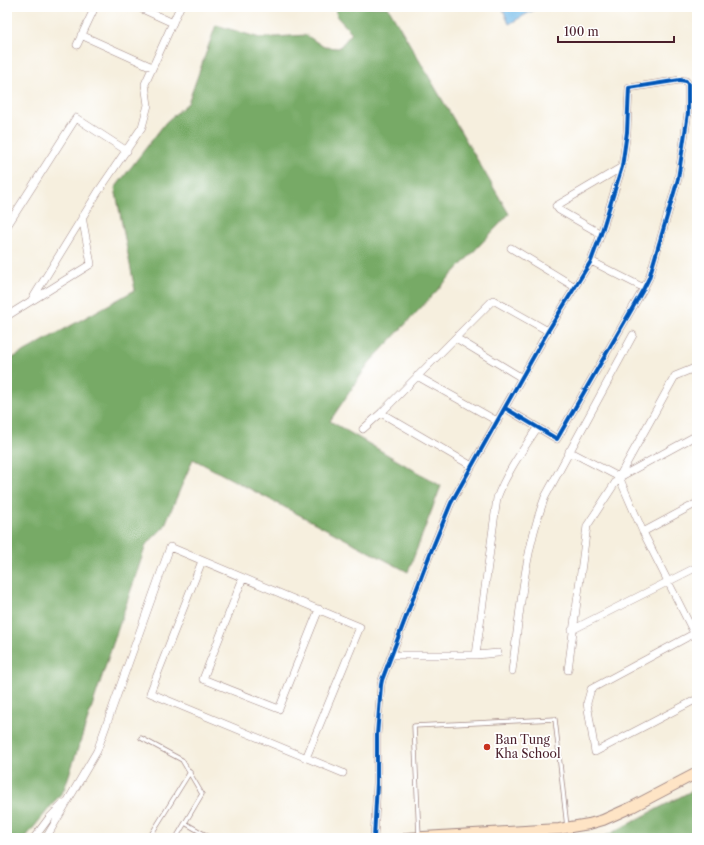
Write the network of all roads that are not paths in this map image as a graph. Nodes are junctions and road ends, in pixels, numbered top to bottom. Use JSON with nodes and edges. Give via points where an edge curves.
{"nodes":[{"id":1,"x":95,"y":7,"type":"edge"},
{"id":2,"x":138,"y":7,"type":"edge"},
{"id":3,"x":180,"y":7,"type":"edge"},
{"id":4,"x":173,"y":23,"type":"junction"},
{"id":5,"x":81,"y":35,"type":"junction"},
{"id":6,"x":77,"y":44,"type":"dead end"},
{"id":7,"x":152,"y":67,"type":"junction"},
{"id":8,"x":126,"y":151,"type":"junction"},
{"id":9,"x":622,"y":167,"type":"junction"},
{"id":10,"x":82,"y":217,"type":"junction"},
{"id":11,"x":7,"y":226,"type":"edge"},
{"id":12,"x":601,"y":234,"type":"junction"},
{"id":13,"x":511,"y":248,"type":"dead end"},
{"id":14,"x":591,"y":260,"type":"junction"},
{"id":15,"x":575,"y":287,"type":"junction"},
{"id":16,"x":644,"y":288,"type":"junction"},
{"id":17,"x":31,"y":301,"type":"junction"},
{"id":18,"x":7,"y":316,"type":"edge"},
{"id":19,"x":548,"y":331,"type":"junction"},
{"id":20,"x":633,"y":335,"type":"dead end"},
{"id":21,"x":456,"y":338,"type":"junction"},
{"id":22,"x":697,"y":366,"type":"edge"},
{"id":23,"x":417,"y":376,"type":"junction"},
{"id":24,"x":522,"y":378,"type":"junction"},
{"id":25,"x":505,"y":408,"type":"junction"},
{"id":26,"x":381,"y":413,"type":"junction"},
{"id":27,"x":497,"y":421,"type":"junction"},
{"id":28,"x":538,"y":428,"type":"junction"},
{"id":29,"x":363,"y":429,"type":"dead end"},
{"id":30,"x":697,"y":435,"type":"edge"},
{"id":31,"x":570,"y":451,"type":"junction"},
{"id":32,"x":472,"y":466,"type":"junction"},
{"id":33,"x":619,"y":477,"type":"junction"},
{"id":34,"x":697,"y":503,"type":"edge"},
{"id":35,"x":642,"y":532,"type":"junction"},
{"id":36,"x":202,"y":560,"type":"junction"},
{"id":37,"x":697,"y":567,"type":"edge"},
{"id":38,"x":242,"y":578,"type":"junction"},
{"id":39,"x":668,"y":582,"type":"junction"},
{"id":40,"x":319,"y":610,"type":"junction"},
{"id":41,"x":572,"y":630,"type":"junction"},
{"id":42,"x":696,"y":635,"type":"edge"},
{"id":43,"x":498,"y":653,"type":"dead end"},
{"id":44,"x":476,"y":654,"type":"junction"},
{"id":45,"x":392,"y":655,"type":"junction"},
{"id":46,"x":568,"y":670,"type":"dead end"},
{"id":47,"x":512,"y":671,"type":"dead end"},
{"id":48,"x":697,"y":699,"type":"edge"},
{"id":49,"x":141,"y":738,"type":"dead end"},
{"id":50,"x":306,"y":758,"type":"junction"},
{"id":51,"x":190,"y":772,"type":"junction"},
{"id":52,"x":343,"y":773,"type":"dead end"},
{"id":53,"x":697,"y":773,"type":"edge"},
{"id":54,"x":70,"y":797,"type":"junction"},
{"id":55,"x":186,"y":823,"type":"junction"},
{"id":56,"x":567,"y":827,"type":"junction"},
{"id":57,"x":419,"y":837,"type":"edge"},
{"id":58,"x":34,"y":838,"type":"edge"},
{"id":59,"x":46,"y":838,"type":"edge"},
{"id":60,"x":149,"y":838,"type":"edge"},
{"id":61,"x":176,"y":838,"type":"edge"},
{"id":62,"x":211,"y":838,"type":"edge"},
{"id":63,"x":374,"y":838,"type":"edge"},
{"id":64,"x":407,"y":838,"type":"edge"}],
"edges":[{"from":1,"to":5,"type":"street"},
{"from":2,"to":4,"type":"street"},
{"from":3,"to":4,"type":"street"},
{"from":4,"to":7,"type":"street"},
{"from":5,"to":6,"type":"street"},
{"from":5,"to":7,"type":"street"},
{"from":7,"to":8,"type":"street","via":[[145,84],[148,105],[142,127]]},
{"from":8,"to":10,"type":"street"},
{"from":8,"to":11,"type":"street","via":[[76,118]]},
{"from":9,"to":12,"type":"street"},
{"from":9,"to":12,"type":"street","via":[[556,206]]},
{"from":9,"to":16,"type":"street","via":[[629,88],[686,81],[688,113],[678,179]]},
{"from":10,"to":17,"type":"street"},
{"from":10,"to":17,"type":"street","via":[[91,264]]},
{"from":12,"to":14,"type":"street"},
{"from":13,"to":15,"type":"street"},
{"from":14,"to":15,"type":"street"},
{"from":14,"to":16,"type":"street"},
{"from":15,"to":19,"type":"street"},
{"from":16,"to":28,"type":"street","via":[[557,439]]},
{"from":17,"to":18,"type":"street"},
{"from":19,"to":21,"type":"street","via":[[492,300]]},
{"from":19,"to":24,"type":"street"},
{"from":20,"to":31,"type":"street"},
{"from":21,"to":23,"type":"street"},
{"from":21,"to":24,"type":"street"},
{"from":22,"to":33,"type":"street","via":[[675,376]]},
{"from":23,"to":26,"type":"street"},
{"from":23,"to":27,"type":"street"},
{"from":24,"to":25,"type":"street"},
{"from":25,"to":27,"type":"street"},
{"from":25,"to":28,"type":"street"},
{"from":26,"to":29,"type":"street"},
{"from":26,"to":32,"type":"street"},
{"from":27,"to":32,"type":"street"},
{"from":28,"to":44,"type":"street","via":[[508,475],[498,498]]},
{"from":30,"to":33,"type":"street"},
{"from":31,"to":33,"type":"street"},
{"from":31,"to":47,"type":"street","via":[[544,497],[534,525]]},
{"from":32,"to":45,"type":"street","via":[[451,503]]},
{"from":33,"to":35,"type":"street"},
{"from":33,"to":41,"type":"street","via":[[587,526]]},
{"from":34,"to":35,"type":"street"},
{"from":35,"to":39,"type":"street"},
{"from":36,"to":38,"type":"street"},
{"from":36,"to":50,"type":"street","via":[[150,693]]},
{"from":36,"to":54,"type":"street","via":[[170,547],[97,751]]},
{"from":37,"to":39,"type":"street"},
{"from":38,"to":40,"type":"street"},
{"from":38,"to":40,"type":"street","via":[[203,679],[279,709]]},
{"from":39,"to":41,"type":"street"},
{"from":39,"to":42,"type":"street"},
{"from":40,"to":50,"type":"street","via":[[360,627]]},
{"from":41,"to":46,"type":"street"},
{"from":42,"to":48,"type":"street","via":[[591,689],[587,703],[594,752]]},
{"from":43,"to":44,"type":"street"},
{"from":44,"to":45,"type":"street"},
{"from":45,"to":63,"type":"street","via":[[381,685]]},
{"from":49,"to":51,"type":"lane","via":[[182,760]]},
{"from":50,"to":52,"type":"street"},
{"from":51,"to":55,"type":"lane","via":[[202,794]]},
{"from":51,"to":60,"type":"lane"},
{"from":53,"to":56,"type":"street","via":[[603,820]]},
{"from":54,"to":58,"type":"street"},
{"from":54,"to":59,"type":"street"},
{"from":55,"to":61,"type":"lane"},
{"from":55,"to":62,"type":"lane"},
{"from":56,"to":57,"type":"street"},
{"from":56,"to":57,"type":"lane","via":[[555,719],[414,726]]},
{"from":57,"to":64,"type":"street"}]}
